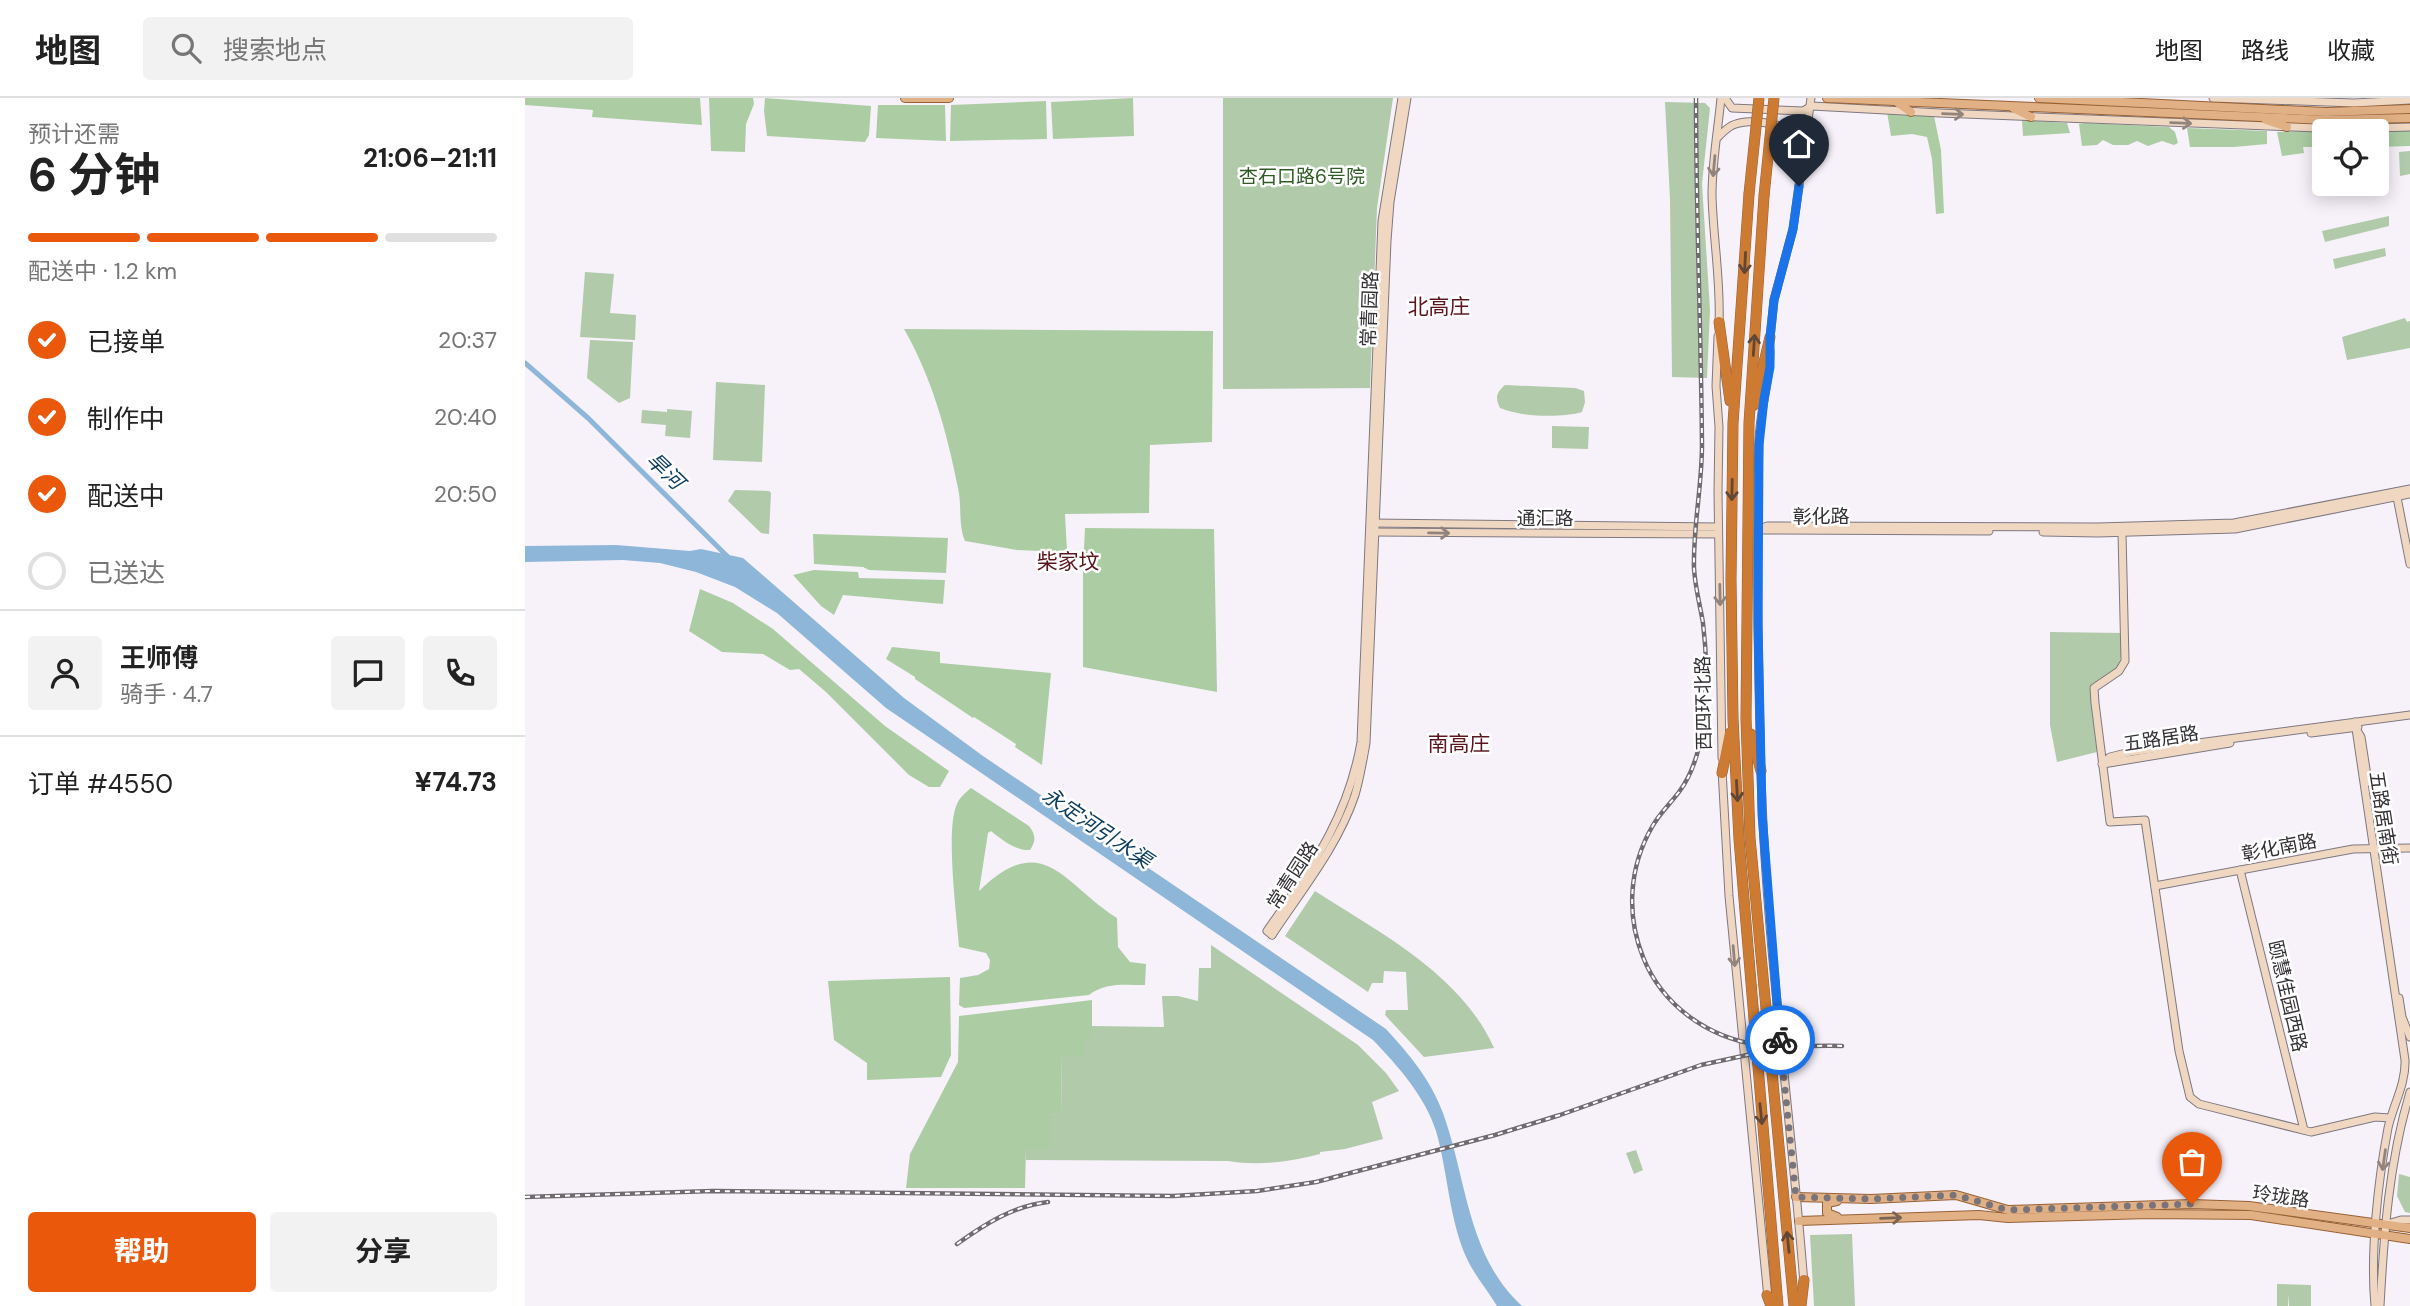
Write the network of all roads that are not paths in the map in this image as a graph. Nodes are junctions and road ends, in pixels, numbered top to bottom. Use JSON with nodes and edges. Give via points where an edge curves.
{"nodes":[{"id":1,"x":905,"y":98,"type":"edge"},
{"id":2,"x":949,"y":98,"type":"edge"},
{"id":3,"x":1404,"y":98,"type":"edge"},
{"id":4,"x":1723,"y":98,"type":"edge"},
{"id":5,"x":1759,"y":98,"type":"edge"},
{"id":6,"x":1774,"y":98,"type":"edge"},
{"id":7,"x":1827,"y":98,"type":"edge"},
{"id":8,"x":2039,"y":98,"type":"edge"},
{"id":9,"x":2213,"y":98,"type":"edge"},
{"id":10,"x":2081,"y":99,"type":"edge"},
{"id":11,"x":2410,"y":100,"type":"edge"},
{"id":12,"x":1812,"y":102,"type":"edge"},
{"id":13,"x":1896,"y":102,"type":"junction"},
{"id":14,"x":2010,"y":106,"type":"junction"},
{"id":15,"x":2410,"y":109,"type":"edge"},
{"id":16,"x":1911,"y":112,"type":"junction"},
{"id":17,"x":2031,"y":117,"type":"junction"},
{"id":18,"x":2257,"y":117,"type":"junction"},
{"id":19,"x":2410,"y":118,"type":"edge"},
{"id":20,"x":2287,"y":127,"type":"junction"},
{"id":21,"x":2410,"y":127,"type":"edge"},
{"id":22,"x":1718,"y":137,"type":"junction"},
{"id":23,"x":1804,"y":144,"type":"junction"},
{"id":24,"x":1719,"y":322,"type":"junction"},
{"id":25,"x":1770,"y":337,"type":"junction"},
{"id":26,"x":1733,"y":423,"type":"junction"},
{"id":27,"x":1749,"y":423,"type":"junction"},
{"id":28,"x":2410,"y":489,"type":"edge"},
{"id":29,"x":2396,"y":494,"type":"junction"},
{"id":30,"x":2410,"y":494,"type":"edge"},
{"id":31,"x":1374,"y":527,"type":"junction"},
{"id":32,"x":1759,"y":530,"type":"junction"},
{"id":33,"x":1718,"y":531,"type":"junction"},
{"id":34,"x":2122,"y":533,"type":"junction"},
{"id":35,"x":2410,"y":564,"type":"edge"},
{"id":36,"x":1746,"y":718,"type":"junction"},
{"id":37,"x":2410,"y":718,"type":"edge"},
{"id":38,"x":1733,"y":719,"type":"junction"},
{"id":39,"x":2355,"y":725,"type":"junction"},
{"id":40,"x":2102,"y":764,"type":"junction"},
{"id":41,"x":1761,"y":771,"type":"junction"},
{"id":42,"x":1722,"y":773,"type":"junction"},
{"id":43,"x":2377,"y":847,"type":"junction"},
{"id":44,"x":2410,"y":848,"type":"edge"},
{"id":45,"x":2240,"y":870,"type":"dead end"},
{"id":46,"x":2155,"y":886,"type":"junction"},
{"id":47,"x":2406,"y":1031,"type":"edge"},
{"id":48,"x":2410,"y":1092,"type":"edge"},
{"id":49,"x":2390,"y":1118,"type":"junction"},
{"id":50,"x":2304,"y":1130,"type":"junction"},
{"id":51,"x":1796,"y":1197,"type":"junction"},
{"id":52,"x":1871,"y":1199,"type":"junction"},
{"id":53,"x":1851,"y":1220,"type":"junction"},
{"id":54,"x":2410,"y":1220,"type":"edge"},
{"id":55,"x":1799,"y":1221,"type":"junction"},
{"id":56,"x":2381,"y":1225,"type":"junction"},
{"id":57,"x":2410,"y":1228,"type":"edge"},
{"id":58,"x":2380,"y":1235,"type":"junction"},
{"id":59,"x":2410,"y":1241,"type":"edge"},
{"id":60,"x":1804,"y":1280,"type":"joint"},
{"id":61,"x":1769,"y":1302,"type":"edge"},
{"id":62,"x":1778,"y":1306,"type":"edge"},
{"id":63,"x":1794,"y":1306,"type":"edge"},
{"id":64,"x":1803,"y":1306,"type":"edge"},
{"id":65,"x":2377,"y":1306,"type":"edge"}],
"edges":[{"from":1,"to":2,"type":"main road"},
{"from":3,"to":31,"type":"street","name":"常青园路","via":[[1387,241]]},
{"from":4,"to":12,"type":"street","via":[[1732,108],[1803,111]]},
{"from":4,"to":22,"type":"street","name":"西四环北路"},
{"from":5,"to":26,"type":"highway","name":"西四环北路","one_way":true,"bridge":true},
{"from":27,"to":6,"type":"highway","one_way":true,"bridge":true},
{"from":7,"to":13,"type":"main road"},
{"from":8,"to":10,"type":"main road"},
{"from":9,"to":11,"type":"street","via":[[2354,103]]},
{"from":10,"to":15,"type":"main road","via":[[2326,112]]},
{"from":12,"to":16,"type":"street"},
{"from":12,"to":23,"type":"street"},
{"from":13,"to":14,"type":"main road"},
{"from":13,"to":16,"type":"main road"},
{"from":14,"to":17,"type":"main road"},
{"from":14,"to":18,"type":"main road"},
{"from":16,"to":17,"type":"street","one_way":true},
{"from":17,"to":20,"type":"street","one_way":true},
{"from":18,"to":19,"type":"main road"},
{"from":18,"to":20,"type":"main road"},
{"from":20,"to":21,"type":"street"},
{"from":22,"to":23,"type":"street","via":[[1731,126],[1764,123],[1795,132]]},
{"from":22,"to":24,"type":"street","name":"西四环北路","one_way":true,"via":[[1712,195]]},
{"from":23,"to":25,"type":"street","via":[[1793,229],[1774,300]]},
{"from":24,"to":26,"type":"highway"},
{"from":24,"to":33,"type":"street","name":"西四环北路"},
{"from":25,"to":27,"type":"highway"},
{"from":25,"to":32,"type":"street","via":[[1759,438]]},
{"from":26,"to":38,"type":"highway","name":"西四环北路","one_way":true},
{"from":27,"to":36,"type":"highway"},
{"from":28,"to":29,"type":"street","name":"彰化路"},
{"from":29,"to":30,"type":"street","name":"彰化路"},
{"from":29,"to":32,"type":"street","name":"彰化路","via":[[2221,524],[1767,526]]},
{"from":29,"to":34,"type":"street","name":"彰化路","via":[[2235,529]]},
{"from":29,"to":35,"type":"street"},
{"from":31,"to":31,"type":"street","name":"常青园路","via":[[1357,764],[1336,824],[1267,931],[1272,935],[1331,843],[1354,797],[1367,731]]},
{"from":31,"to":33,"type":"street","name":"通汇路"},
{"from":32,"to":34,"type":"street","name":"彰化路"},
{"from":32,"to":41,"type":"street"},
{"from":33,"to":42,"type":"street","name":"西四环北路","one_way":true},
{"from":34,"to":40,"type":"street","via":[[2125,661],[2119,671],[2094,688]]},
{"from":36,"to":41,"type":"highway"},
{"from":63,"to":36,"type":"highway","one_way":true,"via":[[1750,838]]},
{"from":37,"to":39,"type":"street","name":"五路居路"},
{"from":38,"to":42,"type":"highway"},
{"from":38,"to":62,"type":"highway","name":"西四环北路","one_way":true},
{"from":39,"to":40,"type":"street","name":"五路居路"},
{"from":39,"to":43,"type":"street","name":"五路居南街","via":[[2361,737]]},
{"from":39,"to":47,"type":"street","name":"五路居南街"},
{"from":40,"to":46,"type":"street","via":[[2110,822],[2145,820]]},
{"from":41,"to":51,"type":"street"},
{"from":42,"to":61,"type":"street","name":"西四环北路","one_way":true,"via":[[1729,896]]},
{"from":43,"to":44,"type":"street","name":"彰化南路"},
{"from":43,"to":46,"type":"street","name":"彰化南路"},
{"from":43,"to":47,"type":"street","name":"五路居南街"},
{"from":45,"to":50,"type":"street","name":"颐慧佳园西路"},
{"from":46,"to":50,"type":"street","via":[[2190,1097],[2199,1104]]},
{"from":47,"to":49,"type":"street","name":"五路居南街","via":[[2406,1072]]},
{"from":48,"to":56,"type":"street"},
{"from":49,"to":50,"type":"street"},
{"from":49,"to":56,"type":"street","name":"五路居南街","one_way":true},
{"from":51,"to":52,"type":"main road","name":"玲珑路"},
{"from":51,"to":55,"type":"street"},
{"from":52,"to":53,"type":"main road","via":[[1827,1203],[1831,1216]]},
{"from":52,"to":56,"type":"main road","name":"玲珑路","via":[[1956,1195],[2008,1210],[2249,1206]]},
{"from":53,"to":55,"type":"main road","name":"玲珑路"},
{"from":53,"to":58,"type":"main road","name":"玲珑路","one_way":true,"via":[[2198,1213],[2251,1215]]},
{"from":54,"to":56,"type":"street","name":"玲珑路"},
{"from":55,"to":60,"type":"street"},
{"from":56,"to":57,"type":"main road","name":"玲珑路"},
{"from":56,"to":58,"type":"street"},
{"from":58,"to":59,"type":"main road","name":"玲珑路"},
{"from":58,"to":65,"type":"street"},
{"from":60,"to":64,"type":"highway"}]}
